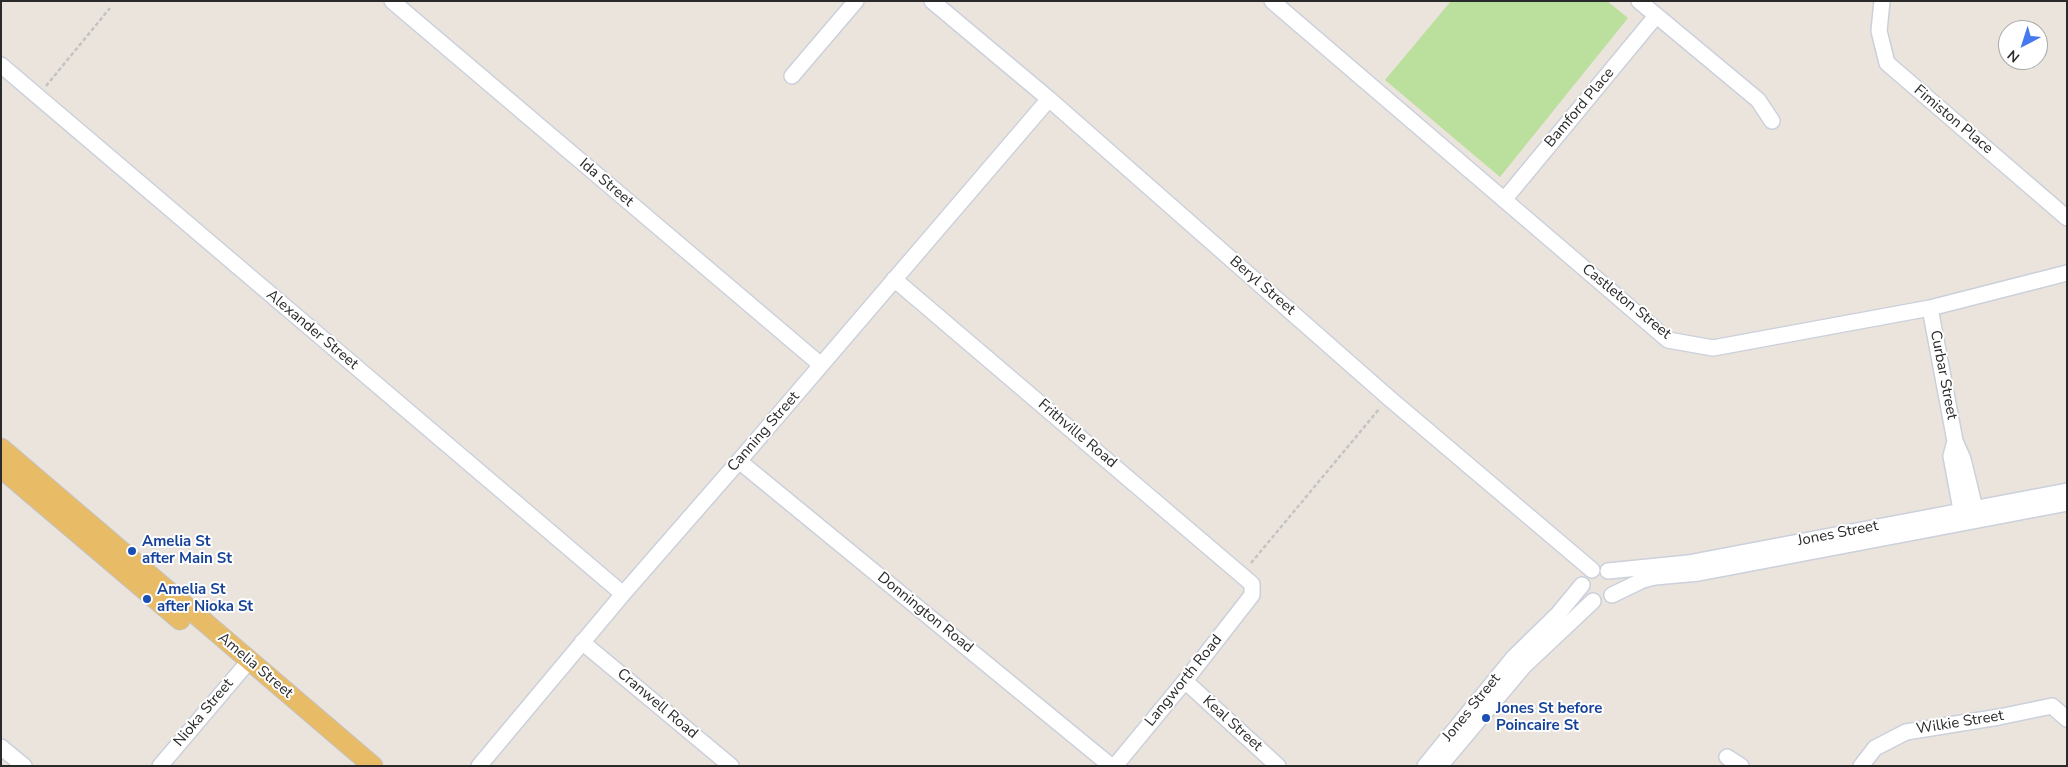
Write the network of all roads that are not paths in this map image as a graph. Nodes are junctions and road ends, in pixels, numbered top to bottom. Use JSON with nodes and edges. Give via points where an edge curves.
{"nodes":[{"id":1,"x":392,"y":1,"type":"edge"},
{"id":2,"x":856,"y":1,"type":"edge"},
{"id":3,"x":932,"y":1,"type":"edge"},
{"id":4,"x":1272,"y":1,"type":"edge"},
{"id":5,"x":1639,"y":1,"type":"edge"},
{"id":6,"x":1882,"y":1,"type":"edge"},
{"id":7,"x":1656,"y":16,"type":"junction"},
{"id":8,"x":1,"y":65,"type":"edge"},
{"id":9,"x":792,"y":76,"type":"dead end"},
{"id":10,"x":1049,"y":99,"type":"junction"},
{"id":11,"x":1772,"y":122,"type":"dead end"},
{"id":12,"x":1504,"y":200,"type":"junction"},
{"id":13,"x":2067,"y":218,"type":"edge"},
{"id":14,"x":2067,"y":273,"type":"edge"},
{"id":15,"x":894,"y":279,"type":"junction"},
{"id":16,"x":1930,"y":308,"type":"junction"},
{"id":17,"x":821,"y":366,"type":"junction"},
{"id":18,"x":1,"y":448,"type":"edge"},
{"id":19,"x":739,"y":461,"type":"junction"},
{"id":20,"x":1,"y":468,"type":"edge"},
{"id":21,"x":2067,"y":491,"type":"edge"},
{"id":22,"x":2067,"y":503,"type":"edge"},
{"id":23,"x":1969,"y":515,"type":"junction"},
{"id":24,"x":1592,"y":570,"type":"junction"},
{"id":25,"x":1608,"y":571,"type":"junction"},
{"id":26,"x":1582,"y":585,"type":"junction"},
{"id":27,"x":623,"y":594,"type":"junction"},
{"id":28,"x":1252,"y":594,"type":"joint"},
{"id":29,"x":1612,"y":595,"type":"junction"},
{"id":30,"x":1593,"y":601,"type":"junction"},
{"id":31,"x":582,"y":642,"type":"junction"},
{"id":32,"x":244,"y":666,"type":"junction"},
{"id":33,"x":1185,"y":681,"type":"junction"},
{"id":34,"x":2067,"y":719,"type":"edge"},
{"id":35,"x":1,"y":746,"type":"edge"},
{"id":36,"x":1727,"y":757,"type":"dead end"},
{"id":37,"x":24,"y":766,"type":"edge"},
{"id":38,"x":160,"y":766,"type":"edge"},
{"id":39,"x":353,"y":766,"type":"edge"},
{"id":40,"x":373,"y":766,"type":"edge"},
{"id":41,"x":479,"y":766,"type":"edge"},
{"id":42,"x":731,"y":766,"type":"edge"},
{"id":43,"x":1110,"y":766,"type":"edge"},
{"id":44,"x":1114,"y":766,"type":"edge"},
{"id":45,"x":1278,"y":766,"type":"edge"},
{"id":46,"x":1429,"y":766,"type":"edge"},
{"id":47,"x":1741,"y":766,"type":"edge"},
{"id":48,"x":1861,"y":766,"type":"edge"}],
"edges":[{"from":1,"to":17,"type":"street","name":"Ida Street"},
{"from":2,"to":9,"type":"street"},
{"from":3,"to":10,"type":"street","name":"Beryl Street"},
{"from":4,"to":12,"type":"street","name":"Castleton Street"},
{"from":5,"to":7,"type":"street"},
{"from":6,"to":13,"type":"street","name":"Fimiston Place","via":[[1879,31],[1887,63]]},
{"from":7,"to":11,"type":"street","via":[[1758,100]]},
{"from":7,"to":12,"type":"street","name":"Bamford Place"},
{"from":8,"to":27,"type":"street","name":"Alexander Street"},
{"from":10,"to":15,"type":"street","name":"Canning Street"},
{"from":10,"to":24,"type":"street","name":"Beryl Street","via":[[1389,398]]},
{"from":12,"to":16,"type":"street","name":"Castleton Street","via":[[1668,340],[1713,348]]},
{"from":14,"to":16,"type":"street","name":"Castleton Street"},
{"from":15,"to":17,"type":"street","name":"Canning Street"},
{"from":15,"to":28,"type":"street","name":"Frithville Road","via":[[1242,573],[1252,584]]},
{"from":16,"to":23,"type":"street","name":"Curbar Street","via":[[1955,441],[1964,459]]},
{"from":17,"to":19,"type":"street","name":"Canning Street"},
{"from":18,"to":32,"type":"main road","name":"Amelia Street"},
{"from":19,"to":27,"type":"street","name":"Canning Street"},
{"from":19,"to":43,"type":"street","name":"Donnington Road"},
{"from":20,"to":32,"type":"main road","name":"Amelia Street"},
{"from":21,"to":23,"type":"street","name":"Jones Street"},
{"from":22,"to":23,"type":"street","name":"Jones Street"},
{"from":23,"to":25,"type":"street","name":"Jones Street","via":[[1688,563]]},
{"from":23,"to":29,"type":"street","name":"Jones Street","via":[[1699,573],[1655,577]]},
{"from":24,"to":25,"type":"street","name":"Jones Street"},
{"from":24,"to":26,"type":"street","name":"Jones Street","via":[[1584,576]]},
{"from":25,"to":29,"type":"street","via":[[1616,585]]},
{"from":26,"to":30,"type":"street","via":[[1585,594]]},
{"from":26,"to":46,"type":"street","name":"Jones Street","via":[[1514,657]]},
{"from":27,"to":31,"type":"street","name":"Canning Street"},
{"from":28,"to":33,"type":"street","name":"Langworth Road"},
{"from":29,"to":30,"type":"street","name":"Jones Street","via":[[1604,601]]},
{"from":30,"to":46,"type":"street","name":"Jones Street","via":[[1524,666]]},
{"from":31,"to":41,"type":"street","name":"Canning Street"},
{"from":31,"to":42,"type":"street","name":"Cranwell Road"},
{"from":32,"to":38,"type":"street","name":"Nioka Street"},
{"from":32,"to":39,"type":"main road","name":"Amelia Street"},
{"from":32,"to":40,"type":"main road","name":"Amelia Street"},
{"from":33,"to":44,"type":"street","name":"Langworth Road"},
{"from":33,"to":45,"type":"street","name":"Keal Street"},
{"from":34,"to":48,"type":"street","name":"Wilkie Street","via":[[2052,706],[1906,732],[1876,748]]},
{"from":35,"to":37,"type":"street"},
{"from":36,"to":47,"type":"street"}]}
